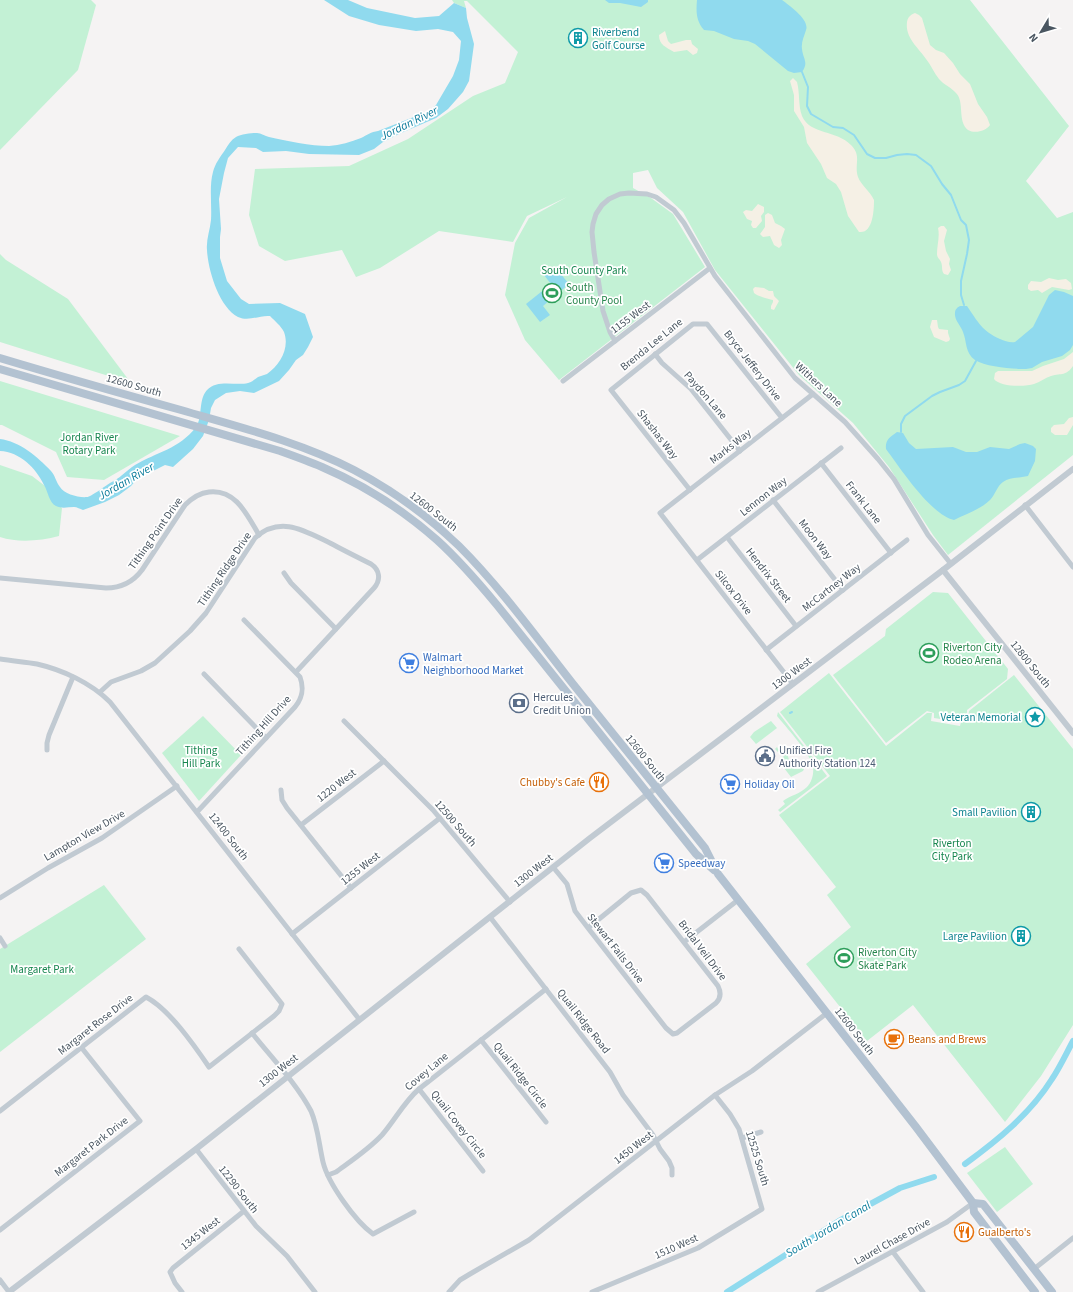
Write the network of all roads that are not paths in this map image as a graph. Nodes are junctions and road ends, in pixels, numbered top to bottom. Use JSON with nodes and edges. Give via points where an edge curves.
{"nodes":[{"id":1,"x":710,"y":268,"type":"junction"},
{"id":2,"x":708,"y":324,"type":"joint"},
{"id":3,"x":615,"y":341,"type":"junction"},
{"id":4,"x":655,"y":354,"type":"junction"},
{"id":5,"x":0,"y":358,"type":"edge"},
{"id":6,"x":0,"y":369,"type":"edge"},
{"id":7,"x":563,"y":381,"type":"dead end"},
{"id":8,"x":611,"y":390,"type":"joint"},
{"id":9,"x":813,"y":394,"type":"junction"},
{"id":10,"x":782,"y":418,"type":"junction"},
{"id":11,"x":841,"y":448,"type":"dead end"},
{"id":12,"x":740,"y":451,"type":"junction"},
{"id":13,"x":821,"y":463,"type":"junction"},
{"id":14,"x":1073,"y":469,"type":"edge"},
{"id":15,"x":690,"y":490,"type":"junction"},
{"id":16,"x":773,"y":500,"type":"junction"},
{"id":17,"x":1025,"y":505,"type":"junction"},
{"id":18,"x":660,"y":513,"type":"joint"},
{"id":19,"x":259,"y":535,"type":"junction"},
{"id":20,"x":727,"y":537,"type":"junction"},
{"id":21,"x":907,"y":540,"type":"dead end"},
{"id":22,"x":891,"y":553,"type":"junction"},
{"id":23,"x":697,"y":560,"type":"junction"},
{"id":24,"x":951,"y":564,"type":"junction"},
{"id":25,"x":1073,"y":567,"type":"edge"},
{"id":26,"x":943,"y":570,"type":"junction"},
{"id":27,"x":284,"y":573,"type":"dead end"},
{"id":28,"x":0,"y":578,"type":"edge"},
{"id":29,"x":843,"y":590,"type":"junction"},
{"id":30,"x":244,"y":620,"type":"dead end"},
{"id":31,"x":796,"y":626,"type":"junction"},
{"id":32,"x":336,"y":629,"type":"junction"},
{"id":33,"x":766,"y":650,"type":"junction"},
{"id":34,"x":0,"y":659,"type":"edge"},
{"id":35,"x":296,"y":672,"type":"junction"},
{"id":36,"x":204,"y":674,"type":"dead end"},
{"id":37,"x":73,"y":677,"type":"junction"},
{"id":38,"x":793,"y":684,"type":"junction"},
{"id":39,"x":100,"y":692,"type":"junction"},
{"id":40,"x":344,"y":722,"type":"dead end"},
{"id":41,"x":1073,"y":733,"type":"edge"},
{"id":42,"x":266,"y":738,"type":"junction"},
{"id":43,"x":47,"y":750,"type":"dead end"},
{"id":44,"x":384,"y":761,"type":"junction"},
{"id":45,"x":177,"y":786,"type":"junction"},
{"id":46,"x":657,"y":788,"type":"junction"},
{"id":47,"x":281,"y":790,"type":"dead end"},
{"id":48,"x":649,"y":795,"type":"junction"},
{"id":49,"x":197,"y":812,"type":"junction"},
{"id":50,"x":440,"y":818,"type":"junction"},
{"id":51,"x":301,"y":825,"type":"junction"},
{"id":52,"x":553,"y":867,"type":"junction"},
{"id":53,"x":718,"y":874,"type":"junction"},
{"id":54,"x":351,"y":888,"type":"junction"},
{"id":55,"x":0,"y":898,"type":"edge"},
{"id":56,"x":738,"y":900,"type":"junction"},
{"id":57,"x":510,"y":902,"type":"junction"},
{"id":58,"x":490,"y":917,"type":"junction"},
{"id":59,"x":588,"y":928,"type":"junction"},
{"id":60,"x":292,"y":934,"type":"junction"},
{"id":61,"x":0,"y":938,"type":"edge"},
{"id":62,"x":684,"y":942,"type":"junction"},
{"id":63,"x":5,"y":946,"type":"dead end"},
{"id":64,"x":239,"y":949,"type":"dead end"},
{"id":65,"x":546,"y":989,"type":"junction"},
{"id":66,"x":827,"y":1013,"type":"junction"},
{"id":67,"x":360,"y":1019,"type":"junction"},
{"id":68,"x":252,"y":1033,"type":"junction"},
{"id":69,"x":673,"y":1034,"type":"joint"},
{"id":70,"x":481,"y":1040,"type":"junction"},
{"id":71,"x":82,"y":1047,"type":"junction"},
{"id":72,"x":286,"y":1076,"type":"junction"},
{"id":73,"x":419,"y":1089,"type":"junction"},
{"id":74,"x":716,"y":1095,"type":"junction"},
{"id":75,"x":0,"y":1111,"type":"edge"},
{"id":76,"x":546,"y":1122,"type":"dead end"},
{"id":77,"x":762,"y":1132,"type":"dead end"},
{"id":78,"x":742,"y":1138,"type":"junction"},
{"id":79,"x":656,"y":1141,"type":"junction"},
{"id":80,"x":196,"y":1149,"type":"junction"},
{"id":81,"x":483,"y":1171,"type":"dead end"},
{"id":82,"x":328,"y":1175,"type":"junction"},
{"id":83,"x":672,"y":1175,"type":"dead end"},
{"id":84,"x":973,"y":1203,"type":"junction"},
{"id":85,"x":762,"y":1209,"type":"joint"},
{"id":86,"x":244,"y":1211,"type":"junction"},
{"id":87,"x":414,"y":1212,"type":"dead end"},
{"id":88,"x":0,"y":1230,"type":"edge"},
{"id":89,"x":1073,"y":1238,"type":"edge"},
{"id":90,"x":893,"y":1252,"type":"junction"},
{"id":91,"x":1034,"y":1269,"type":"junction"},
{"id":92,"x":0,"y":1280,"type":"edge"},
{"id":93,"x":9,"y":1292,"type":"edge"},
{"id":94,"x":182,"y":1292,"type":"edge"},
{"id":95,"x":315,"y":1292,"type":"edge"},
{"id":96,"x":449,"y":1292,"type":"edge"},
{"id":97,"x":592,"y":1292,"type":"edge"},
{"id":98,"x":818,"y":1292,"type":"edge"},
{"id":99,"x":923,"y":1292,"type":"edge"},
{"id":100,"x":1035,"y":1292,"type":"edge"},
{"id":101,"x":1052,"y":1292,"type":"edge"}],
"edges":[{"from":1,"to":3,"type":"street","name":"1155 West"},
{"from":1,"to":3,"type":"street","name":"Withers Lane","via":[[684,223],[674,210],[656,197],[637,192],[620,194],[609,199],[596,214],[592,232],[603,311]]},
{"from":1,"to":9,"type":"street","name":"Withers Lane","via":[[795,378]]},
{"from":2,"to":4,"type":"street","name":"Brenda Lee Lane","via":[[693,324]]},
{"from":2,"to":10,"type":"street","name":"Bryce Jeffery Drive"},
{"from":3,"to":7,"type":"street","name":"1155 West"},
{"from":4,"to":8,"type":"street","name":"Brenda Lee Lane"},
{"from":4,"to":12,"type":"street","name":"Paydon Lane","via":[[691,390]]},
{"from":5,"to":46,"type":"main road","name":"12600 South","via":[[283,441],[324,456],[387,489],[438,527],[483,571]]},
{"from":6,"to":48,"type":"main road","name":"12600 South","via":[[280,451],[322,467],[380,498],[438,540],[466,568]]},
{"from":8,"to":15,"type":"street","name":"Shashas Way"},
{"from":9,"to":10,"type":"street","name":"Marks Way"},
{"from":9,"to":24,"type":"street","name":"Withers Lane","via":[[845,422],[878,459],[894,479],[928,535]]},
{"from":10,"to":12,"type":"street","name":"Marks Way"},
{"from":11,"to":13,"type":"street","name":"Lennon Way"},
{"from":12,"to":15,"type":"street","name":"Marks Way"},
{"from":13,"to":16,"type":"street","name":"Lennon Way"},
{"from":13,"to":22,"type":"street","name":"Frank Lane"},
{"from":14,"to":17,"type":"street","name":"1300 West"},
{"from":15,"to":18,"type":"street","name":"Marks Way"},
{"from":16,"to":20,"type":"street","name":"Lennon Way"},
{"from":16,"to":29,"type":"street","name":"Moon Way"},
{"from":17,"to":24,"type":"street","name":"1300 West"},
{"from":17,"to":25,"type":"street"},
{"from":18,"to":23,"type":"street","name":"Silcox Drive"},
{"from":19,"to":28,"type":"street","name":"Tithing Point Drive","via":[[242,507],[232,497],[218,492],[204,492],[193,497],[185,505],[142,570],[122,586],[106,588]]},
{"from":19,"to":32,"type":"street","name":"Tithing Ridge Drive","via":[[276,527],[301,529],[372,564],[378,572],[377,584]]},
{"from":19,"to":39,"type":"street","name":"Tithing Ridge Drive","via":[[196,626],[155,663],[111,682]]},
{"from":20,"to":23,"type":"street","name":"Lennon Way"},
{"from":20,"to":31,"type":"street","name":"Hendrix Street"},
{"from":21,"to":22,"type":"street","name":"McCartney Way"},
{"from":22,"to":29,"type":"street","name":"McCartney Way"},
{"from":23,"to":33,"type":"street","name":"Silcox Drive"},
{"from":24,"to":26,"type":"street","name":"1300 West"},
{"from":26,"to":38,"type":"street","name":"1300 West"},
{"from":26,"to":41,"type":"street","name":"12800 South"},
{"from":27,"to":32,"type":"street"},
{"from":29,"to":31,"type":"street","name":"McCartney Way"},
{"from":30,"to":35,"type":"street"},
{"from":31,"to":33,"type":"street","name":"McCartney Way"},
{"from":32,"to":35,"type":"street"},
{"from":33,"to":38,"type":"street","name":"Silcox Drive"},
{"from":34,"to":37,"type":"street","name":"12400 South","via":[[37,664]]},
{"from":35,"to":42,"type":"street","name":"Tithing Hill Drive","via":[[303,687],[300,700]]},
{"from":36,"to":42,"type":"street"},
{"from":37,"to":39,"type":"street","name":"12400 South"},
{"from":37,"to":43,"type":"street","via":[[48,735]]},
{"from":38,"to":46,"type":"street","name":"1300 West"},
{"from":39,"to":45,"type":"street","name":"12400 South"},
{"from":40,"to":44,"type":"street","name":"12500 South"},
{"from":42,"to":49,"type":"street","name":"Tithing Hill Drive"},
{"from":44,"to":50,"type":"street","name":"12500 South"},
{"from":44,"to":51,"type":"street","name":"1220 West"},
{"from":45,"to":49,"type":"street","name":"12400 South"},
{"from":45,"to":55,"type":"street","name":"Lampton View Drive","via":[[102,838]]},
{"from":46,"to":48,"type":"street","name":"1300 West"},
{"from":46,"to":53,"type":"main road","name":"12600 South","via":[[705,848]]},
{"from":47,"to":51,"type":"street","via":[[282,800]]},
{"from":48,"to":52,"type":"street","name":"1300 West"},
{"from":48,"to":53,"type":"main road","name":"12600 South","via":[[696,854]]},
{"from":49,"to":60,"type":"street","name":"12400 South"},
{"from":50,"to":54,"type":"street","name":"1255 West"},
{"from":50,"to":57,"type":"street","name":"12500 South"},
{"from":51,"to":54,"type":"street"},
{"from":52,"to":57,"type":"street","name":"1300 West"},
{"from":52,"to":59,"type":"street","name":"Stewart Falls Drive","via":[[567,884],[575,911]]},
{"from":53,"to":56,"type":"main road","name":"12600 South"},
{"from":54,"to":60,"type":"street","name":"1255 West"},
{"from":56,"to":62,"type":"street"},
{"from":56,"to":66,"type":"main road","name":"12600 South"},
{"from":57,"to":58,"type":"street","name":"1300 West"},
{"from":58,"to":65,"type":"street","name":"Quail Ridge Road"},
{"from":58,"to":67,"type":"street","name":"1300 West"},
{"from":59,"to":62,"type":"street","name":"Bridal Veil Drive","via":[[631,893],[641,890],[648,895]]},
{"from":59,"to":69,"type":"street","name":"Stewart Falls Drive"},
{"from":60,"to":67,"type":"street","name":"12400 South"},
{"from":61,"to":63,"type":"street"},
{"from":62,"to":69,"type":"street","name":"Bridal Veil Drive","via":[[718,986],[720,994],[716,1003]]},
{"from":64,"to":68,"type":"street","name":"Margaret Rose Drive","via":[[282,1004],[274,1016]]},
{"from":65,"to":70,"type":"street","name":"Covey Lane"},
{"from":65,"to":79,"type":"street","name":"Quail Ridge Road","via":[[610,1072]]},
{"from":66,"to":74,"type":"street","name":"1450 West","via":[[752,1071]]},
{"from":66,"to":84,"type":"main road","name":"12600 South"},
{"from":67,"to":72,"type":"street","name":"1300 West"},
{"from":68,"to":71,"type":"street","name":"Margaret Rose Drive","via":[[209,1067],[170,1018],[146,997]]},
{"from":68,"to":72,"type":"street"},
{"from":70,"to":73,"type":"street","name":"Covey Lane"},
{"from":70,"to":76,"type":"street","name":"Quail Ridge Circle"},
{"from":71,"to":75,"type":"street","name":"Margaret Rose Drive"},
{"from":71,"to":88,"type":"street","name":"Margaret Park Drive","via":[[140,1121]]},
{"from":72,"to":80,"type":"street","name":"1300 West"},
{"from":72,"to":82,"type":"street","via":[[311,1113]]},
{"from":73,"to":81,"type":"street","name":"Quail Covey Circle"},
{"from":73,"to":82,"type":"street","name":"Covey Lane","via":[[408,1099],[377,1140],[336,1172]]},
{"from":74,"to":78,"type":"street","name":"12525 South","via":[[735,1121]]},
{"from":74,"to":79,"type":"street","name":"1450 West"},
{"from":77,"to":78,"type":"street"},
{"from":78,"to":85,"type":"street","name":"12525 South"},
{"from":79,"to":83,"type":"street","name":"Quail Ridge Road","via":[[669,1161]]},
{"from":79,"to":96,"type":"street","name":"1450 West","via":[[529,1240],[460,1280]]},
{"from":80,"to":86,"type":"street","name":"12290 South"},
{"from":80,"to":93,"type":"street","name":"1300 West"},
{"from":82,"to":87,"type":"street","via":[[336,1190],[373,1234]]},
{"from":84,"to":90,"type":"street","name":"Laurel Chase Drive","via":[[947,1222]]},
{"from":84,"to":91,"type":"main road","name":"12600 South","via":[[983,1204]]},
{"from":84,"to":100,"type":"main road","name":"12600 South","via":[[974,1212]]},
{"from":85,"to":97,"type":"street","name":"1510 West","via":[[698,1248]]},
{"from":86,"to":94,"type":"street","name":"1345 West","via":[[176,1264],[170,1272]]},
{"from":86,"to":95,"type":"street","name":"12290 South","via":[[287,1256]]},
{"from":89,"to":91,"type":"street"},
{"from":90,"to":98,"type":"street","name":"Laurel Chase Drive"},
{"from":90,"to":99,"type":"street"},
{"from":91,"to":101,"type":"main road","name":"12600 South"},
{"from":92,"to":93,"type":"street"}]}
